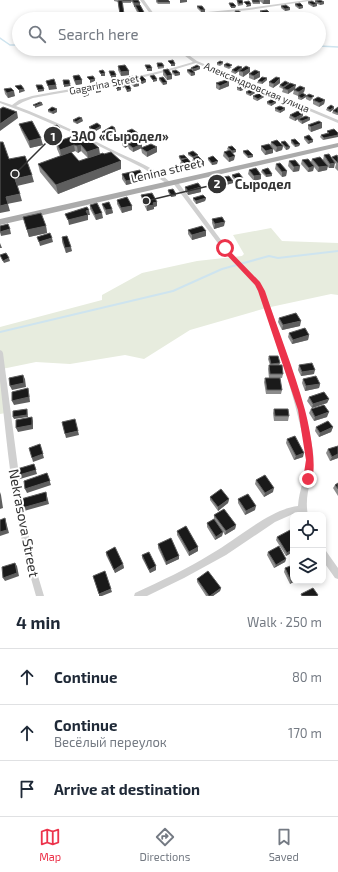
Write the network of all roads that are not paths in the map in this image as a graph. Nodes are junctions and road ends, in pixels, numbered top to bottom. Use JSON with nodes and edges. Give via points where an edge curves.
{"nodes":[{"id":1,"x":142,"y":0,"type":"edge"},
{"id":2,"x":314,"y":0,"type":"edge"},
{"id":3,"x":151,"y":12,"type":"edge"},
{"id":4,"x":218,"y":12,"type":"edge"},
{"id":5,"x":188,"y":56,"type":"edge"},
{"id":6,"x":196,"y":62,"type":"junction"},
{"id":7,"x":0,"y":102,"type":"edge"},
{"id":8,"x":13,"y":106,"type":"junction"},
{"id":9,"x":338,"y":122,"type":"edge"},
{"id":10,"x":338,"y":145,"type":"edge"},
{"id":11,"x":172,"y":182,"type":"junction"},
{"id":12,"x":0,"y":222,"type":"edge"},
{"id":13,"x":225,"y":248,"type":"road end"},
{"id":14,"x":266,"y":304,"type":"road end"},
{"id":15,"x":0,"y":354,"type":"edge"},
{"id":16,"x":303,"y":512,"type":"edge"},
{"id":17,"x":326,"y":558,"type":"edge"},
{"id":18,"x":338,"y":575,"type":"edge"},
{"id":19,"x":40,"y":596,"type":"edge"},
{"id":20,"x":138,"y":596,"type":"edge"}],
"edges":[{"from":1,"to":3,"type":"street"},
{"from":2,"to":4,"type":"street"},
{"from":5,"to":6,"type":"street","name":"Александровская улица"},
{"from":6,"to":8,"type":"street","name":"Gagarina Street","via":[[112,83],[32,97]]},
{"from":6,"to":9,"type":"street","name":"Александровская улица"},
{"from":7,"to":8,"type":"street"},
{"from":8,"to":11,"type":"street","via":[[80,134]]},
{"from":10,"to":11,"type":"main road","name":"Lenina street"},
{"from":11,"to":12,"type":"main road","name":"Lenina street"},
{"from":11,"to":13,"type":"street"},
{"from":14,"to":16,"type":"street","via":[[301,410],[309,451],[310,469],[303,492]]},
{"from":15,"to":19,"type":"street","name":"Nekrasova Street","via":[[21,524]]},
{"from":16,"to":20,"type":"street","via":[[288,510],[187,573]]},
{"from":17,"to":18,"type":"street"}]}
